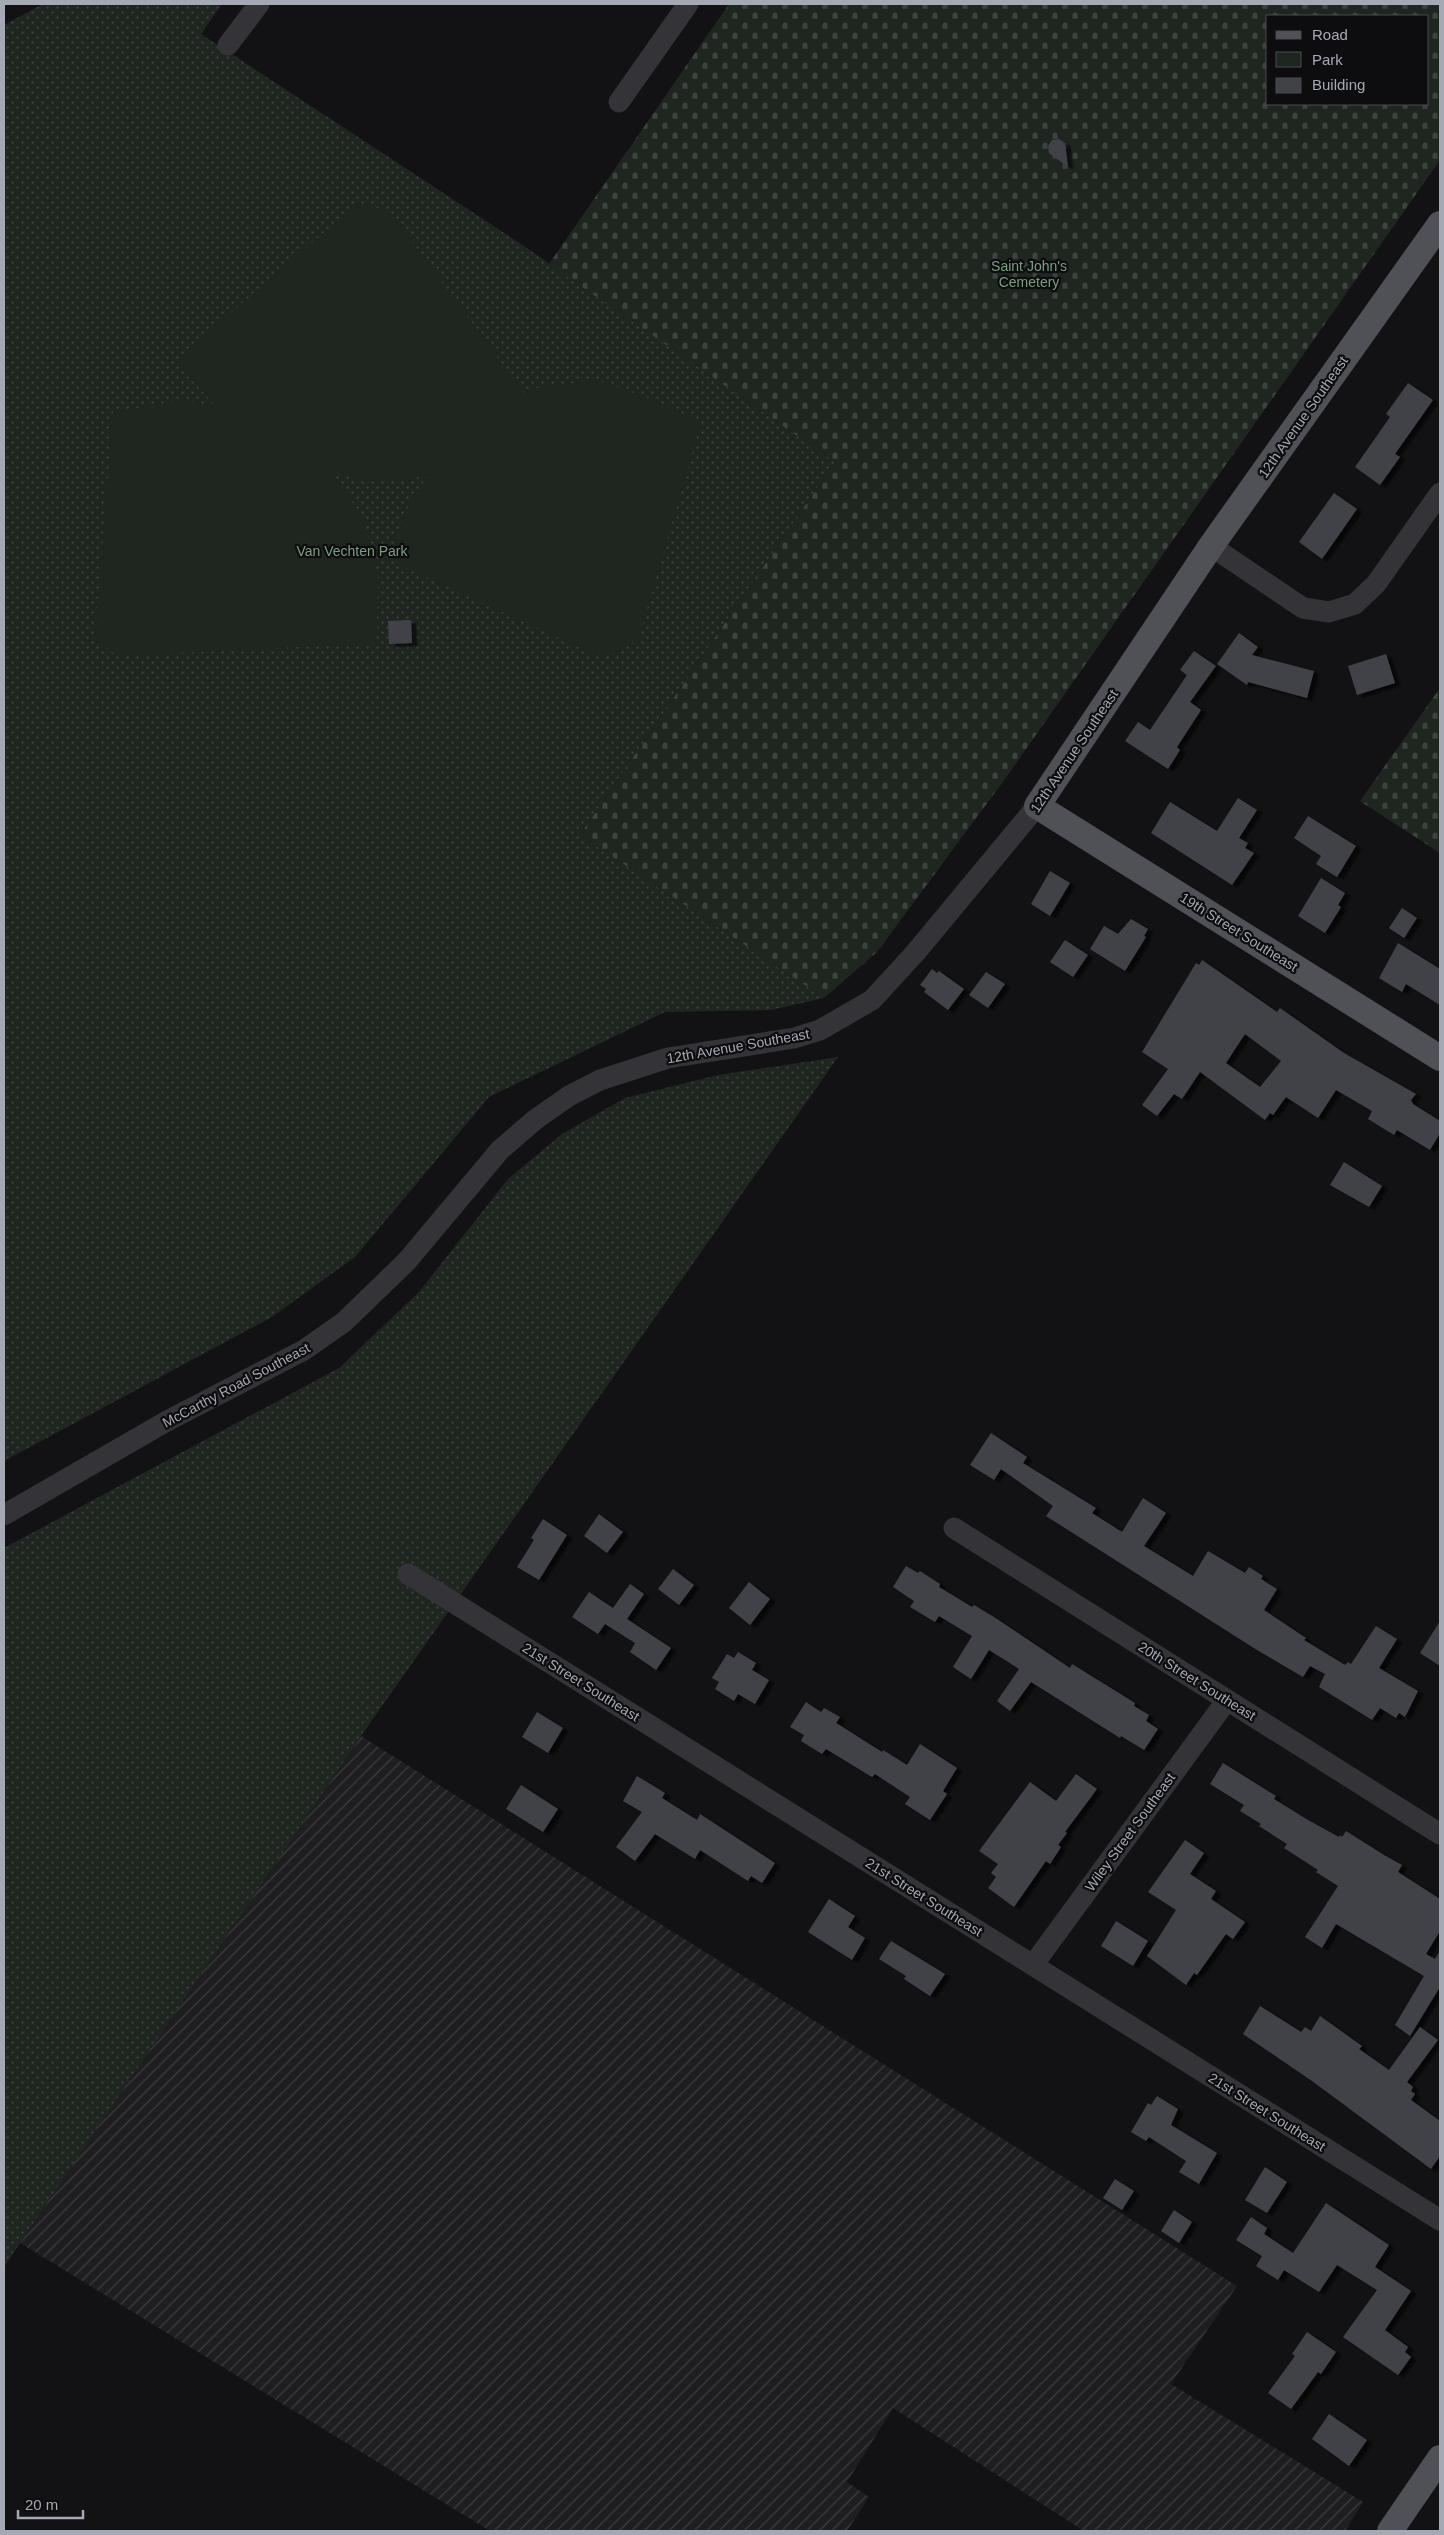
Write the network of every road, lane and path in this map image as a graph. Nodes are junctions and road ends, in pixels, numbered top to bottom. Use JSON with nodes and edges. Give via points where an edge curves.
{"nodes":[{"id":1,"x":259,"y":4,"type":"edge"},
{"id":2,"x":688,"y":4,"type":"edge"},
{"id":3,"x":228,"y":46,"type":"dead end"},
{"id":4,"x":618,"y":102,"type":"dead end"},
{"id":5,"x":1440,"y":224,"type":"edge"},
{"id":6,"x":1440,"y":493,"type":"edge"},
{"id":7,"x":1211,"y":546,"type":"junction"},
{"id":8,"x":1037,"y":806,"type":"junction"},
{"id":9,"x":1440,"y":1058,"type":"edge"},
{"id":10,"x":569,"y":1096,"type":"joint"},
{"id":11,"x":4,"y":1514,"type":"edge"},
{"id":12,"x":954,"y":1528,"type":"dead end"},
{"id":13,"x":408,"y":1574,"type":"dead end"},
{"id":14,"x":1227,"y":1700,"type":"junction"},
{"id":15,"x":1440,"y":1834,"type":"edge"},
{"id":16,"x":1033,"y":1965,"type":"junction"},
{"id":17,"x":1440,"y":2220,"type":"edge"},
{"id":18,"x":1440,"y":2458,"type":"edge"},
{"id":19,"x":1390,"y":2531,"type":"edge"}],
"edges":[{"from":1,"to":3,"type":"street"},
{"from":2,"to":4,"type":"street"},
{"from":5,"to":7,"type":"main road","name":"12th Avenue Southeast"},
{"from":6,"to":7,"type":"street","via":[[1376,584],[1355,604],[1329,612],[1303,608]]},
{"from":7,"to":8,"type":"main road","name":"12th Avenue Southeast"},
{"from":8,"to":9,"type":"main road","name":"19th Street Southeast"},
{"from":8,"to":10,"type":"street","name":"12th Avenue Southeast","via":[[892,980],[872,1000],[845,1017],[820,1030],[794,1038],[704,1051],[633,1068]]},
{"from":10,"to":11,"type":"street","name":"McCarthy Road Southeast","via":[[500,1150],[407,1261],[344,1322],[304,1350],[167,1421]]},
{"from":12,"to":14,"type":"street","name":"20th Street Southeast"},
{"from":13,"to":16,"type":"street","name":"21st Street Southeast"},
{"from":14,"to":15,"type":"street","name":"20th Street Southeast"},
{"from":14,"to":16,"type":"street","name":"Wiley Street Southeast"},
{"from":16,"to":17,"type":"street","name":"21st Street Southeast"},
{"from":18,"to":19,"type":"main road"}]}
